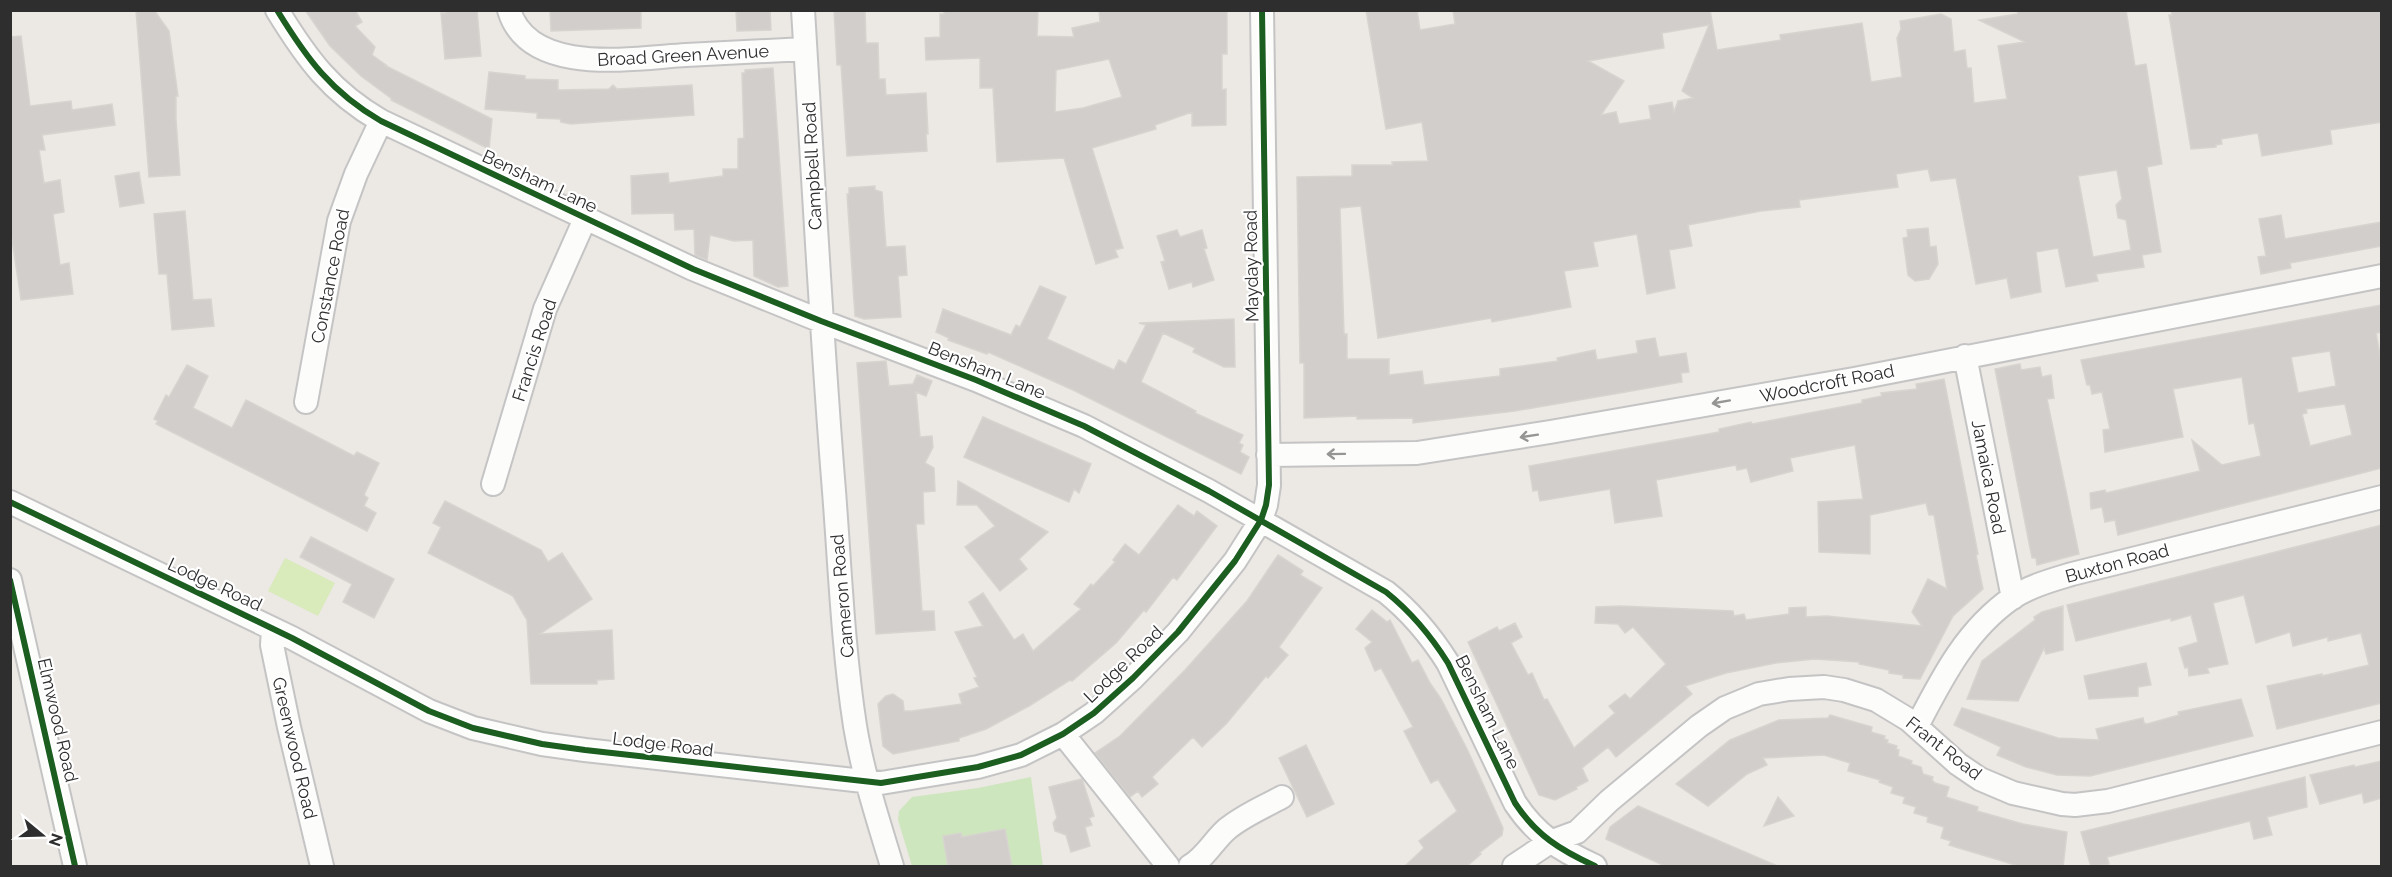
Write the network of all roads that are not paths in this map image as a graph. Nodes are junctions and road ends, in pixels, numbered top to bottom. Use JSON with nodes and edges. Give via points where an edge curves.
{"nodes":[{"id":1,"x":277,"y":10,"type":"edge"},
{"id":2,"x":509,"y":10,"type":"edge"},
{"id":3,"x":803,"y":10,"type":"edge"},
{"id":4,"x":1262,"y":10,"type":"edge"},
{"id":5,"x":805,"y":49,"type":"junction"},
{"id":6,"x":381,"y":121,"type":"junction"},
{"id":7,"x":585,"y":219,"type":"junction"},
{"id":8,"x":2382,"y":276,"type":"edge"},
{"id":9,"x":821,"y":321,"type":"junction"},
{"id":10,"x":1965,"y":356,"type":"junction"},
{"id":11,"x":306,"y":402,"type":"dead end"},
{"id":12,"x":1268,"y":455,"type":"junction"},
{"id":13,"x":493,"y":484,"type":"dead end"},
{"id":14,"x":2382,"y":497,"type":"edge"},
{"id":15,"x":10,"y":502,"type":"edge"},
{"id":16,"x":1261,"y":520,"type":"junction"},
{"id":17,"x":10,"y":580,"type":"edge"},
{"id":18,"x":2013,"y":598,"type":"junction"},
{"id":19,"x":273,"y":629,"type":"junction"},
{"id":20,"x":1917,"y":726,"type":"junction"},
{"id":21,"x":2382,"y":732,"type":"edge"},
{"id":22,"x":1063,"y":734,"type":"junction"},
{"id":23,"x":867,"y":781,"type":"junction"},
{"id":24,"x":1282,"y":797,"type":"dead end"},
{"id":25,"x":1550,"y":842,"type":"junction"},
{"id":26,"x":75,"y":867,"type":"edge"},
{"id":27,"x":322,"y":867,"type":"edge"},
{"id":28,"x":892,"y":867,"type":"edge"},
{"id":29,"x":1168,"y":867,"type":"edge"},
{"id":30,"x":1190,"y":867,"type":"edge"},
{"id":31,"x":1514,"y":867,"type":"edge"},
{"id":32,"x":1595,"y":867,"type":"edge"}],
"edges":[{"from":1,"to":6,"type":"street","name":"Bensham Lane","via":[[315,68],[350,102]]},
{"from":2,"to":5,"type":"street","name":"Broad Green Avenue","via":[[519,31],[531,42],[579,58],[612,60]]},
{"from":3,"to":5,"type":"street","name":"Campbell Road"},
{"from":4,"to":12,"type":"street","name":"Mayday Road"},
{"from":5,"to":9,"type":"street","name":"Campbell Road"},
{"from":6,"to":7,"type":"street","name":"Bensham Lane"},
{"from":6,"to":11,"type":"street","name":"Constance Road","via":[[339,221]]},
{"from":7,"to":9,"type":"street","name":"Bensham Lane","via":[[702,273]]},
{"from":7,"to":13,"type":"street","name":"Francis Road","via":[[545,309]]},
{"from":8,"to":10,"type":"street","name":"Woodcroft Road"},
{"from":9,"to":16,"type":"street","name":"Bensham Lane","via":[[1045,409],[1140,454]]},
{"from":9,"to":23,"type":"street","name":"Cameron Road","via":[[848,666],[855,727]]},
{"from":10,"to":12,"type":"street","name":"Woodcroft Road","one_way":true,"via":[[1854,379],[1417,453]]},
{"from":10,"to":18,"type":"street","name":"Jamaica Road"},
{"from":12,"to":16,"type":"street","name":"Mayday Road","via":[[1269,492]]},
{"from":14,"to":18,"type":"street","name":"Buxton Road","via":[[2072,574]]},
{"from":15,"to":19,"type":"street","name":"Lodge Road"},
{"from":16,"to":22,"type":"street","name":"Lodge Road","via":[[1238,557],[1178,632],[1115,695]]},
{"from":16,"to":25,"type":"street","name":"Bensham Lane","via":[[1372,583],[1406,609],[1448,663],[1515,803],[1526,820]]},
{"from":17,"to":26,"type":"street","name":"Elmwood Road"},
{"from":18,"to":20,"type":"street","name":"Buxton Road","via":[[1957,653]]},
{"from":19,"to":23,"type":"street","name":"Lodge Road","via":[[429,711],[491,733],[585,750]]},
{"from":19,"to":27,"type":"street","name":"Greenwood Road","via":[[272,645]]},
{"from":20,"to":21,"type":"street","name":"Frant Road","via":[[1958,764],[1992,784],[2044,802],[2075,805],[2119,798]]},
{"from":20,"to":25,"type":"street","name":"Frant Road","via":[[1887,706],[1844,690],[1805,687],[1759,694],[1713,716],[1577,832]]},
{"from":22,"to":23,"type":"street","name":"Lodge Road","via":[[1021,755],[978,767],[880,783]]},
{"from":22,"to":29,"type":"street"},
{"from":23,"to":28,"type":"street","name":"Cameron Road"},
{"from":24,"to":30,"type":"street","via":[[1225,830]]},
{"from":25,"to":31,"type":"street","name":"Frant Road"},
{"from":25,"to":32,"type":"street","name":"Bensham Lane"}]}
